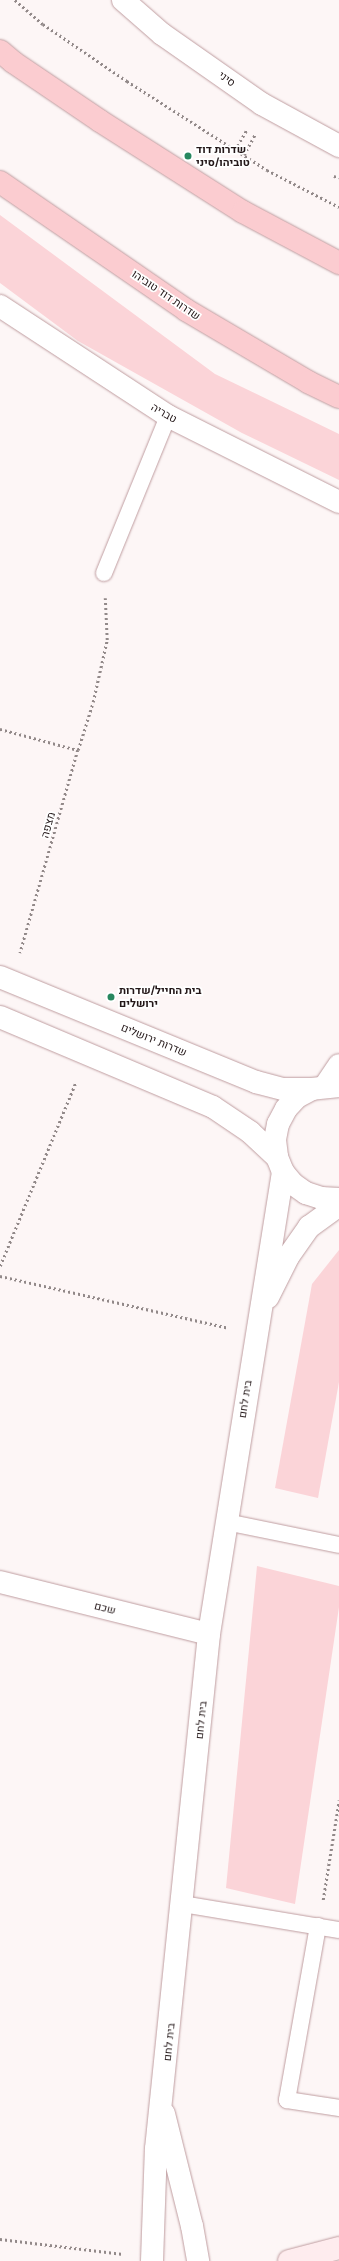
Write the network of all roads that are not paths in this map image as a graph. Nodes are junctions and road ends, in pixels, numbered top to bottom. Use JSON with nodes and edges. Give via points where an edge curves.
{"nodes":[{"id":1,"x":123,"y":0,"type":"edge"},
{"id":2,"x":0,"y":51,"type":"edge"},
{"id":3,"x":339,"y":146,"type":"edge"},
{"id":4,"x":0,"y":182,"type":"edge"},
{"id":5,"x":339,"y":263,"type":"edge"},
{"id":6,"x":0,"y":306,"type":"edge"},
{"id":7,"x":339,"y":396,"type":"edge"},
{"id":8,"x":168,"y":416,"type":"junction"},
{"id":9,"x":339,"y":502,"type":"edge"},
{"id":10,"x":104,"y":573,"type":"road end"},
{"id":11,"x":6,"y":980,"type":"edge"},
{"id":12,"x":0,"y":1017,"type":"edge"},
{"id":13,"x":339,"y":1065,"type":"edge"},
{"id":14,"x":325,"y":1087,"type":"edge"},
{"id":15,"x":280,"y":1164,"type":"junction"},
{"id":16,"x":339,"y":1199,"type":"edge"},
{"id":17,"x":339,"y":1205,"type":"edge"},
{"id":18,"x":256,"y":1334,"type":"junction"},
{"id":19,"x":226,"y":1522,"type":"junction"},
{"id":20,"x":339,"y":1545,"type":"edge"},
{"id":21,"x":0,"y":1582,"type":"edge"},
{"id":22,"x":209,"y":1634,"type":"junction"},
{"id":23,"x":182,"y":1904,"type":"junction"},
{"id":24,"x":318,"y":1926,"type":"junction"},
{"id":25,"x":339,"y":1930,"type":"edge"},
{"id":26,"x":162,"y":2107,"type":"junction"},
{"id":27,"x":339,"y":2108,"type":"edge"},
{"id":28,"x":339,"y":2248,"type":"edge"},
{"id":29,"x":152,"y":2261,"type":"edge"},
{"id":30,"x":198,"y":2261,"type":"edge"},
{"id":31,"x":289,"y":2261,"type":"edge"}],
"edges":[{"from":1,"to":3,"type":"street","name":"סיני","via":[[162,34],[262,104]]},
{"from":2,"to":5,"type":"highway","via":[[100,121],[243,212]]},
{"from":4,"to":7,"type":"highway","name":"שדרות דוד טוביהו","via":[[186,310],[308,382]]},
{"from":6,"to":8,"type":"street","name":"טבריה"},
{"from":8,"to":9,"type":"street","name":"טבריה"},
{"from":8,"to":10,"type":"lane"},
{"from":11,"to":14,"type":"street","name":"שדרות ירושלים","via":[[256,1082],[283,1089]]},
{"from":12,"to":15,"type":"street","via":[[213,1107],[250,1132]]},
{"from":13,"to":14,"type":"street"},
{"from":14,"to":15,"type":"street","name":"בית לחם","via":[[297,1097],[286,1109],[278,1124],[275,1140]]},
{"from":15,"to":16,"type":"street","via":[[293,1184],[306,1193],[321,1198]]},
{"from":15,"to":18,"type":"street","name":"בית לחם"},
{"from":17,"to":18,"type":"street","name":"בית לחם","via":[[309,1227],[288,1257],[270,1293]]},
{"from":18,"to":19,"type":"street","name":"בית לחם"},
{"from":19,"to":20,"type":"lane"},
{"from":19,"to":22,"type":"street","name":"בית לחם"},
{"from":21,"to":22,"type":"street","name":"שכם"},
{"from":22,"to":23,"type":"street","name":"בית לחם"},
{"from":23,"to":24,"type":"lane"},
{"from":23,"to":26,"type":"street","name":"בית לחם"},
{"from":24,"to":25,"type":"lane"},
{"from":24,"to":27,"type":"lane","via":[[287,2100]]},
{"from":26,"to":29,"type":"street","name":"בית לחם","via":[[154,2184]]},
{"from":26,"to":30,"type":"street","name":"בית לחם","via":[[192,2226]]},
{"from":28,"to":31,"type":"main road"}]}
